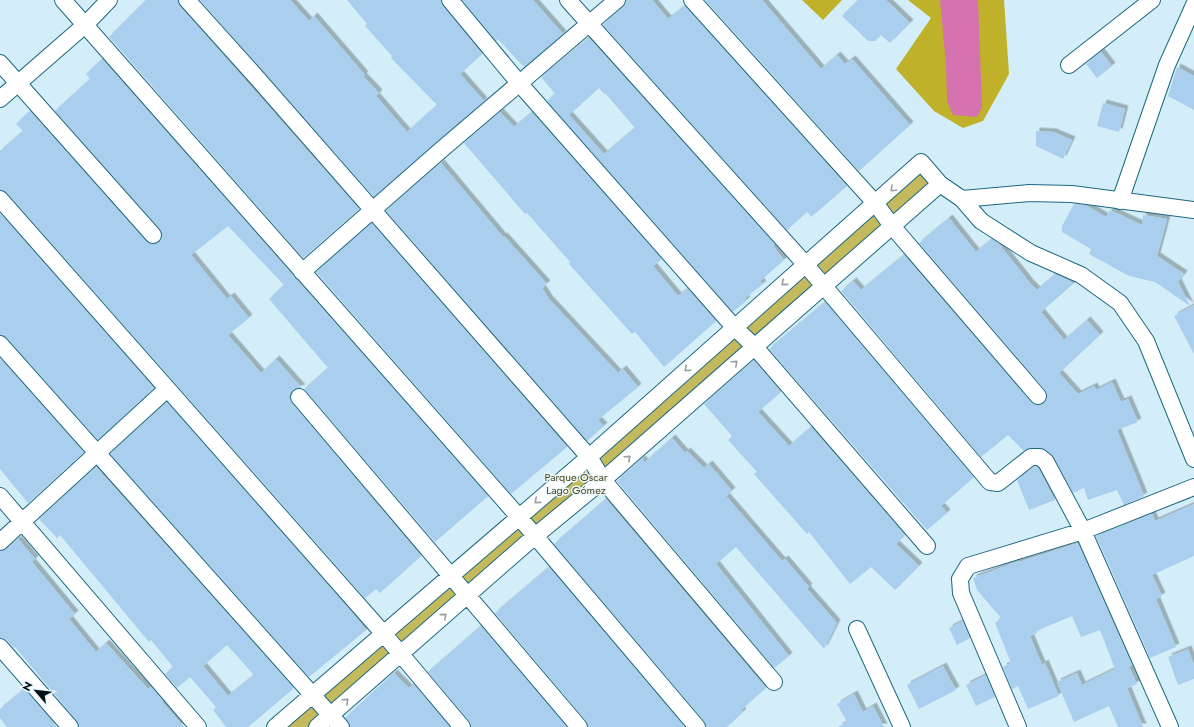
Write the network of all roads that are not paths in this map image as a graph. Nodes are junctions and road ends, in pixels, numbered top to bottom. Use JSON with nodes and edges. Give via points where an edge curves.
{"nodes":[{"id":1,"x":63,"y":0,"type":"edge"},
{"id":2,"x":110,"y":0,"type":"edge"},
{"id":3,"x":187,"y":0,"type":"edge"},
{"id":4,"x":450,"y":0,"type":"edge"},
{"id":5,"x":568,"y":0,"type":"edge"},
{"id":6,"x":617,"y":0,"type":"edge"},
{"id":7,"x":692,"y":0,"type":"edge"},
{"id":8,"x":1152,"y":0,"type":"edge"},
{"id":9,"x":1194,"y":5,"type":"edge"},
{"id":10,"x":589,"y":24,"type":"junction"},
{"id":11,"x":85,"y":25,"type":"junction"},
{"id":12,"x":0,"y":62,"type":"edge"},
{"id":13,"x":1069,"y":65,"type":"dead end"},
{"id":14,"x":18,"y":83,"type":"junction"},
{"id":15,"x":519,"y":84,"type":"junction"},
{"id":16,"x":0,"y":99,"type":"edge"},
{"id":17,"x":940,"y":184,"type":"junction"},
{"id":18,"x":0,"y":199,"type":"edge"},
{"id":19,"x":962,"y":199,"type":"junction"},
{"id":20,"x":1120,"y":201,"type":"junction"},
{"id":21,"x":876,"y":204,"type":"junction"},
{"id":22,"x":372,"y":210,"type":"junction"},
{"id":23,"x":1194,"y":210,"type":"edge"},
{"id":24,"x":892,"y":226,"type":"junction"},
{"id":25,"x":153,"y":235,"type":"dead end"},
{"id":26,"x":806,"y":265,"type":"junction"},
{"id":27,"x":302,"y":272,"type":"junction"},
{"id":28,"x":823,"y":287,"type":"junction"},
{"id":29,"x":734,"y":327,"type":"junction"},
{"id":30,"x":0,"y":344,"type":"edge"},
{"id":31,"x":754,"y":346,"type":"junction"},
{"id":32,"x":167,"y":389,"type":"junction"},
{"id":33,"x":1038,"y":396,"type":"dead end"},
{"id":34,"x":299,"y":397,"type":"dead end"},
{"id":35,"x":98,"y":452,"type":"junction"},
{"id":36,"x":589,"y":457,"type":"junction"},
{"id":37,"x":1194,"y":459,"type":"edge"},
{"id":38,"x":603,"y":480,"type":"junction"},
{"id":39,"x":1194,"y":487,"type":"edge"},
{"id":40,"x":0,"y":496,"type":"edge"},
{"id":41,"x":519,"y":517,"type":"junction"},
{"id":42,"x":22,"y":522,"type":"junction"},
{"id":43,"x":1083,"y":531,"type":"junction"},
{"id":44,"x":535,"y":536,"type":"junction"},
{"id":45,"x":0,"y":542,"type":"edge"},
{"id":46,"x":927,"y":546,"type":"dead end"},
{"id":47,"x":449,"y":576,"type":"junction"},
{"id":48,"x":466,"y":596,"type":"junction"},
{"id":49,"x":857,"y":629,"type":"dead end"},
{"id":50,"x":383,"y":633,"type":"junction"},
{"id":51,"x":0,"y":647,"type":"edge"},
{"id":52,"x":400,"y":653,"type":"junction"},
{"id":53,"x":774,"y":682,"type":"dead end"},
{"id":54,"x":312,"y":695,"type":"junction"},
{"id":55,"x":336,"y":721,"type":"edge"},
{"id":56,"x":70,"y":727,"type":"edge"},
{"id":57,"x":198,"y":727,"type":"edge"},
{"id":58,"x":275,"y":727,"type":"edge"},
{"id":59,"x":317,"y":727,"type":"edge"},
{"id":60,"x":462,"y":727,"type":"edge"},
{"id":61,"x":579,"y":727,"type":"edge"},
{"id":62,"x":697,"y":727,"type":"edge"},
{"id":63,"x":902,"y":727,"type":"edge"},
{"id":64,"x":1018,"y":727,"type":"edge"},
{"id":65,"x":1170,"y":727,"type":"edge"}],
"edges":[{"from":1,"to":11,"type":"street"},
{"from":2,"to":11,"type":"street"},
{"from":3,"to":22,"type":"street"},
{"from":4,"to":15,"type":"street"},
{"from":5,"to":10,"type":"street"},
{"from":6,"to":10,"type":"street"},
{"from":7,"to":21,"type":"street"},
{"from":8,"to":13,"type":"street"},
{"from":9,"to":20,"type":"street","via":[[1168,65]]},
{"from":10,"to":15,"type":"street"},
{"from":10,"to":26,"type":"street"},
{"from":11,"to":14,"type":"street"},
{"from":11,"to":27,"type":"street"},
{"from":12,"to":14,"type":"street"},
{"from":14,"to":16,"type":"street"},
{"from":14,"to":25,"type":"street"},
{"from":15,"to":22,"type":"street"},
{"from":15,"to":29,"type":"street"},
{"from":17,"to":19,"type":"street"},
{"from":17,"to":21,"type":"street","one_way":true,"via":[[922,162]]},
{"from":17,"to":24,"type":"street"},
{"from":18,"to":32,"type":"street"},
{"from":19,"to":20,"type":"street","via":[[1028,193],[1072,194]]},
{"from":19,"to":37,"type":"street","via":[[987,225],[1031,253],[1081,275],[1120,303],[1146,341]]},
{"from":20,"to":23,"type":"street"},
{"from":21,"to":24,"type":"street"},
{"from":21,"to":26,"type":"street"},
{"from":22,"to":27,"type":"street"},
{"from":22,"to":36,"type":"street"},
{"from":24,"to":28,"type":"street"},
{"from":24,"to":33,"type":"street"},
{"from":26,"to":28,"type":"street"},
{"from":26,"to":29,"type":"street","one_way":true},
{"from":27,"to":41,"type":"street"},
{"from":28,"to":31,"type":"street"},
{"from":28,"to":43,"type":"street","via":[[990,482],[998,483],[1032,457],[1040,457],[1046,462]]},
{"from":29,"to":31,"type":"street"},
{"from":29,"to":36,"type":"street","one_way":true},
{"from":30,"to":35,"type":"street"},
{"from":38,"to":31,"type":"street","one_way":true},
{"from":31,"to":46,"type":"street"},
{"from":32,"to":35,"type":"street"},
{"from":32,"to":50,"type":"street"},
{"from":34,"to":47,"type":"street"},
{"from":35,"to":42,"type":"street"},
{"from":35,"to":54,"type":"street"},
{"from":36,"to":38,"type":"street"},
{"from":36,"to":41,"type":"street","one_way":true},
{"from":38,"to":44,"type":"street"},
{"from":38,"to":53,"type":"street"},
{"from":39,"to":43,"type":"street"},
{"from":40,"to":42,"type":"street"},
{"from":41,"to":44,"type":"street"},
{"from":41,"to":47,"type":"street"},
{"from":42,"to":45,"type":"street"},
{"from":42,"to":57,"type":"street"},
{"from":43,"to":64,"type":"street","via":[[968,566],[960,579],[961,594]]},
{"from":43,"to":65,"type":"street"},
{"from":44,"to":48,"type":"street"},
{"from":44,"to":62,"type":"street"},
{"from":47,"to":48,"type":"street"},
{"from":47,"to":50,"type":"street"},
{"from":52,"to":48,"type":"street","one_way":true},
{"from":48,"to":61,"type":"street"},
{"from":49,"to":63,"type":"street"},
{"from":50,"to":52,"type":"street"},
{"from":50,"to":54,"type":"street"},
{"from":51,"to":56,"type":"street"},
{"from":55,"to":52,"type":"street","one_way":true},
{"from":52,"to":60,"type":"street"},
{"from":54,"to":55,"type":"street"},
{"from":54,"to":58,"type":"street"},
{"from":55,"to":59,"type":"street"}]}
